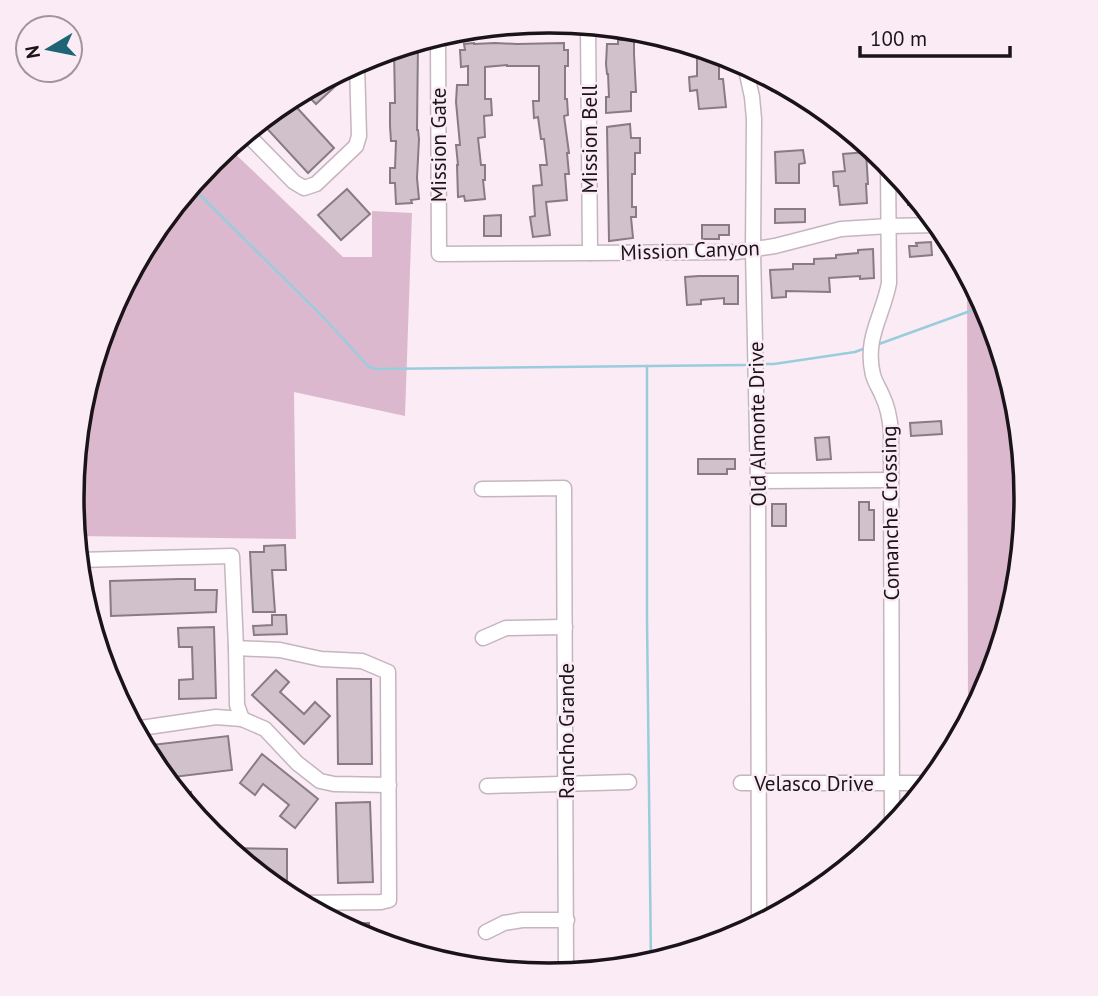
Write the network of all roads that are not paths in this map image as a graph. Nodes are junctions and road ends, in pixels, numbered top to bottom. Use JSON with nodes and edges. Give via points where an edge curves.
{"nodes":[{"id":1,"x":588,"y":35,"type":"edge"},
{"id":2,"x":438,"y":47,"type":"edge"},
{"id":3,"x":357,"y":75,"type":"edge"},
{"id":4,"x":747,"y":78,"type":"edge"},
{"id":5,"x":253,"y":140,"type":"edge"},
{"id":6,"x":888,"y":181,"type":"edge"},
{"id":7,"x":925,"y":225,"type":"edge"},
{"id":8,"x":889,"y":226,"type":"junction"},
{"id":9,"x":754,"y":251,"type":"junction"},
{"id":10,"x":590,"y":253,"type":"junction"},
{"id":11,"x":439,"y":254,"type":"joint"},
{"id":12,"x":758,"y":481,"type":"junction"},
{"id":13,"x":891,"y":481,"type":"junction"},
{"id":14,"x":482,"y":489,"type":"dead end"},
{"id":15,"x":88,"y":560,"type":"edge"},
{"id":16,"x":565,"y":627,"type":"junction"},
{"id":17,"x":483,"y":638,"type":"dead end"},
{"id":18,"x":236,"y":648,"type":"junction"},
{"id":19,"x":242,"y":719,"type":"junction"},
{"id":20,"x":145,"y":727,"type":"edge"},
{"id":21,"x":629,"y":782,"type":"dead end"},
{"id":22,"x":741,"y":783,"type":"dead end"},
{"id":23,"x":760,"y":783,"type":"junction"},
{"id":24,"x":892,"y":783,"type":"junction"},
{"id":25,"x":916,"y":783,"type":"edge"},
{"id":26,"x":566,"y":784,"type":"junction"},
{"id":27,"x":389,"y":785,"type":"junction"},
{"id":28,"x":487,"y":786,"type":"dead end"},
{"id":29,"x":892,"y":811,"type":"edge"},
{"id":30,"x":322,"y":903,"type":"edge"},
{"id":31,"x":759,"y":913,"type":"edge"},
{"id":32,"x":567,"y":920,"type":"junction"},
{"id":33,"x":486,"y":932,"type":"dead end"},
{"id":34,"x":566,"y":962,"type":"edge"}],
"edges":[{"from":1,"to":10,"type":"street","name":"Mission Bell"},
{"from":2,"to":11,"type":"street","name":"Mission Gate"},
{"from":3,"to":5,"type":"street","via":[[358,142],[316,184],[304,188],[293,182]]},
{"from":4,"to":9,"type":"street","name":"Old Almonte Drive","via":[[754,120]]},
{"from":6,"to":8,"type":"street","name":"Comanche Crossing"},
{"from":7,"to":8,"type":"street","name":"Mission Canyon"},
{"from":8,"to":9,"type":"street","name":"Mission Canyon","via":[[841,229]]},
{"from":8,"to":13,"type":"street","name":"Comanche Crossing","via":[[890,283],[875,324],[871,358],[890,417]]},
{"from":9,"to":10,"type":"street","name":"Mission Canyon"},
{"from":9,"to":12,"type":"street","name":"Old Almonte Drive"},
{"from":10,"to":11,"type":"street","name":"Mission Canyon"},
{"from":12,"to":13,"type":"street"},
{"from":12,"to":23,"type":"street","name":"Old Almonte Drive"},
{"from":13,"to":24,"type":"street","name":"Comanche Crossing"},
{"from":14,"to":16,"type":"street","name":"Rancho Grande","via":[[564,488]]},
{"from":15,"to":18,"type":"street","via":[[232,556]]},
{"from":16,"to":17,"type":"street","via":[[506,628]]},
{"from":16,"to":26,"type":"street","name":"Rancho Grande"},
{"from":18,"to":19,"type":"street","via":[[237,705]]},
{"from":18,"to":27,"type":"street","via":[[362,661],[388,672]]},
{"from":19,"to":20,"type":"street","via":[[216,717]]},
{"from":19,"to":27,"type":"street","via":[[265,729],[320,781]]},
{"from":21,"to":26,"type":"street"},
{"from":22,"to":23,"type":"street","name":"Velasco Drive"},
{"from":23,"to":24,"type":"street","name":"Velasco Drive"},
{"from":23,"to":31,"type":"street","name":"Old Almonte Drive"},
{"from":24,"to":25,"type":"street","name":"Velasco Drive"},
{"from":24,"to":29,"type":"street","name":"Comanche Crossing"},
{"from":26,"to":28,"type":"street"},
{"from":26,"to":32,"type":"street","name":"Rancho Grande"},
{"from":27,"to":30,"type":"street","via":[[389,900]]},
{"from":32,"to":33,"type":"street","via":[[522,920]]},
{"from":32,"to":34,"type":"street","name":"Rancho Grande"}]}
